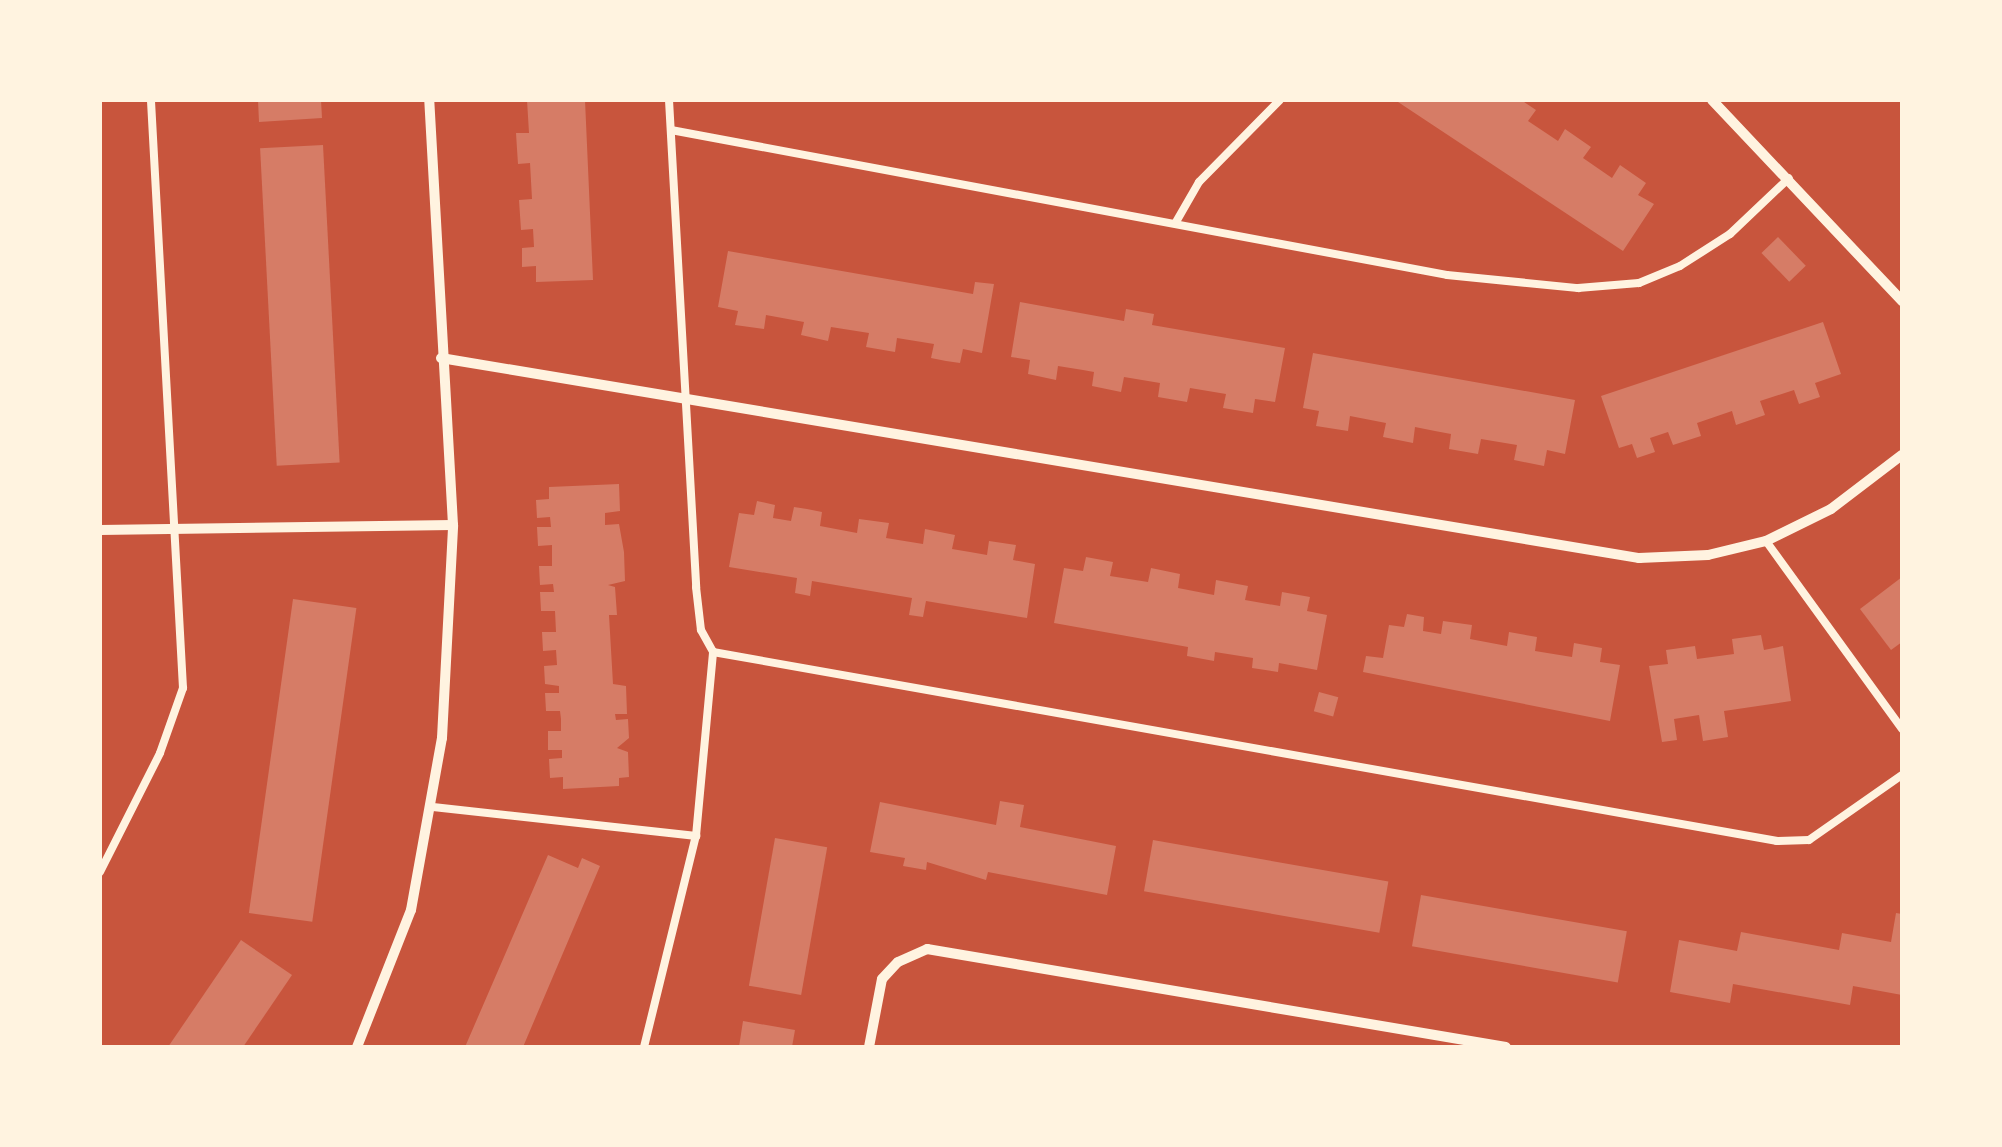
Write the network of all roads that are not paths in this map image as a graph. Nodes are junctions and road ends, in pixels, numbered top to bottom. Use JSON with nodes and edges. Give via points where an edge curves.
{"nodes":[{"id":1,"x":151,"y":100,"type":"edge"},
{"id":2,"x":428,"y":100,"type":"edge"},
{"id":3,"x":669,"y":100,"type":"edge"},
{"id":4,"x":1280,"y":100,"type":"edge"},
{"id":5,"x":1712,"y":100,"type":"edge"},
{"id":6,"x":670,"y":130,"type":"junction"},
{"id":7,"x":1789,"y":178,"type":"junction"},
{"id":8,"x":1176,"y":222,"type":"junction"},
{"id":9,"x":1902,"y":302,"type":"edge"},
{"id":10,"x":441,"y":358,"type":"junction"},
{"id":11,"x":682,"y":395,"type":"junction"},
{"id":12,"x":1902,"y":455,"type":"edge"},
{"id":13,"x":453,"y":525,"type":"junction"},
{"id":14,"x":100,"y":530,"type":"edge"},
{"id":15,"x":176,"y":534,"type":"junction"},
{"id":16,"x":1766,"y":542,"type":"junction"},
{"id":17,"x":713,"y":652,"type":"junction"},
{"id":18,"x":1902,"y":728,"type":"edge"},
{"id":19,"x":1902,"y":774,"type":"edge"},
{"id":20,"x":433,"y":807,"type":"junction"},
{"id":21,"x":696,"y":836,"type":"junction"},
{"id":22,"x":100,"y":872,"type":"edge"},
{"id":23,"x":357,"y":1047,"type":"edge"},
{"id":24,"x":644,"y":1047,"type":"edge"},
{"id":25,"x":869,"y":1047,"type":"edge"},
{"id":26,"x":1506,"y":1047,"type":"edge"}],
"edges":[{"from":1,"to":15,"type":"lane","via":[[158,312]]},
{"from":2,"to":10,"type":"street"},
{"from":3,"to":6,"type":"lane"},
{"from":4,"to":8,"type":"lane","via":[[1199,182]]},
{"from":5,"to":7,"type":"street"},
{"from":6,"to":8,"type":"lane"},
{"from":6,"to":11,"type":"lane"},
{"from":7,"to":8,"type":"lane","via":[[1730,234],[1680,266],[1640,283],[1578,288],[1447,275]]},
{"from":7,"to":9,"type":"street"},
{"from":10,"to":11,"type":"street"},
{"from":10,"to":13,"type":"street"},
{"from":11,"to":16,"type":"street","via":[[1588,553],[1708,555]]},
{"from":11,"to":17,"type":"lane","via":[[698,602]]},
{"from":12,"to":16,"type":"street","via":[[1831,509]]},
{"from":13,"to":15,"type":"street"},
{"from":13,"to":20,"type":"street"},
{"from":14,"to":15,"type":"street"},
{"from":15,"to":22,"type":"lane","via":[[183,688],[160,753]]},
{"from":16,"to":18,"type":"lane"},
{"from":17,"to":19,"type":"lane","via":[[1776,841],[1810,840]]},
{"from":17,"to":21,"type":"lane"},
{"from":20,"to":21,"type":"lane"},
{"from":20,"to":23,"type":"street","via":[[412,910]]},
{"from":21,"to":24,"type":"lane"},
{"from":25,"to":26,"type":"street","via":[[882,978],[898,962],[928,949]]}]}
